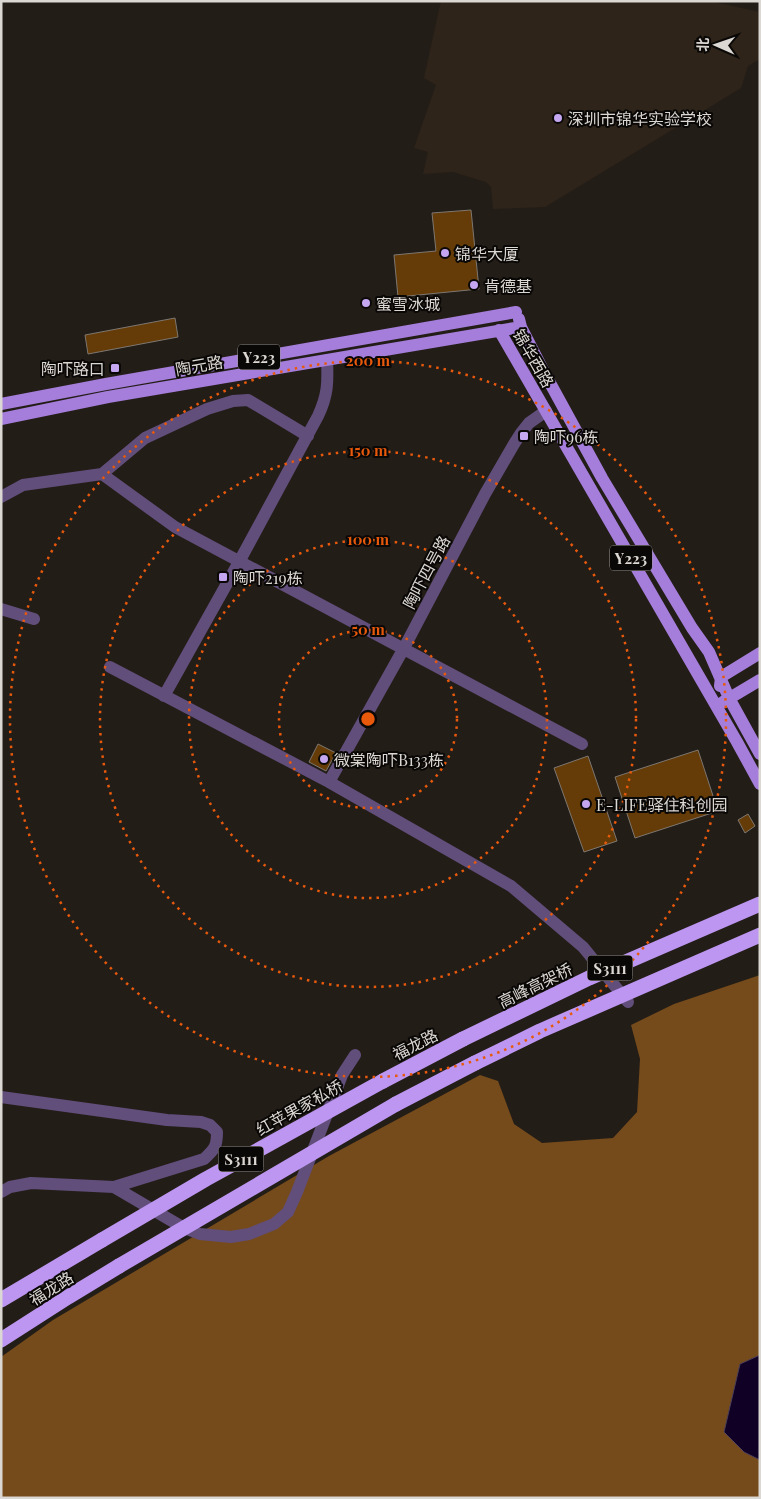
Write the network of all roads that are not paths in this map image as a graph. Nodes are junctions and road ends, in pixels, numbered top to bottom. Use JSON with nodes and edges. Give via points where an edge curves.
{"nodes":[{"id":1,"x":516,"y":312,"type":"junction"},
{"id":2,"x":521,"y":327,"type":"junction"},
{"id":3,"x":499,"y":330,"type":"junction"},
{"id":4,"x":327,"y":360,"type":"junction"},
{"id":5,"x":1,"y":404,"type":"edge"},
{"id":6,"x":546,"y":411,"type":"junction"},
{"id":7,"x":1,"y":419,"type":"edge"},
{"id":8,"x":308,"y":436,"type":"junction"},
{"id":9,"x":102,"y":474,"type":"junction"},
{"id":10,"x":1,"y":497,"type":"edge"},
{"id":11,"x":239,"y":562,"type":"junction"},
{"id":12,"x":1,"y":610,"type":"edge"},
{"id":13,"x":34,"y":619,"type":"dead end"},
{"id":14,"x":404,"y":648,"type":"junction"},
{"id":15,"x":760,"y":653,"type":"edge"},
{"id":16,"x":110,"y":667,"type":"dead end"},
{"id":17,"x":721,"y":677,"type":"junction"},
{"id":18,"x":760,"y":680,"type":"edge"},
{"id":19,"x":164,"y":696,"type":"junction"},
{"id":20,"x":729,"y":698,"type":"junction"},
{"id":21,"x":716,"y":706,"type":"junction"},
{"id":22,"x":582,"y":744,"type":"dead end"},
{"id":23,"x":760,"y":754,"type":"edge"},
{"id":24,"x":329,"y":782,"type":"junction"},
{"id":25,"x":760,"y":784,"type":"edge"},
{"id":26,"x":760,"y":904,"type":"edge"},
{"id":27,"x":760,"y":935,"type":"edge"},
{"id":28,"x":628,"y":1002,"type":"dead end"},
{"id":29,"x":463,"y":1039,"type":"joint"},
{"id":30,"x":356,"y":1055,"type":"dead end"},
{"id":31,"x":382,"y":1081,"type":"joint"},
{"id":32,"x":1,"y":1097,"type":"edge"},
{"id":33,"x":114,"y":1187,"type":"junction"},
{"id":34,"x":1,"y":1192,"type":"edge"},
{"id":35,"x":102,"y":1240,"type":"joint"},
{"id":36,"x":1,"y":1300,"type":"edge"},
{"id":37,"x":1,"y":1340,"type":"edge"}],
"edges":[{"from":1,"to":2,"type":"main road","name":"锦华西路","number":"Y223"},
{"from":1,"to":3,"type":"main road","name":"锦华西路"},
{"from":1,"to":5,"type":"main road","name":"陶元路","number":"Y223"},
{"from":2,"to":3,"type":"main road","name":"陶元路","number":"Y223"},
{"from":2,"to":17,"type":"main road","name":"锦华西路","number":"Y223","via":[[602,478],[709,652]]},
{"from":3,"to":4,"type":"main road","name":"陶元路","number":"Y223"},
{"from":3,"to":6,"type":"main road","name":"锦华西路","number":"Y223"},
{"from":4,"to":7,"type":"main road","name":"陶元路","number":"Y223","via":[[108,397]]},
{"from":4,"to":8,"type":"street","via":[[326,397]]},
{"from":6,"to":14,"type":"street","name":"陶吓四号路","via":[[533,419],[521,433]]},
{"from":6,"to":21,"type":"main road","name":"锦华西路","number":"Y223"},
{"from":8,"to":9,"type":"street","via":[[248,400],[233,400],[206,409],[146,438]]},
{"from":8,"to":11,"type":"street"},
{"from":9,"to":10,"type":"street","via":[[23,485]]},
{"from":9,"to":11,"type":"street","via":[[175,527]]},
{"from":11,"to":14,"type":"street"},
{"from":11,"to":19,"type":"street"},
{"from":12,"to":13,"type":"street"},
{"from":14,"to":22,"type":"street"},
{"from":14,"to":24,"type":"street","name":"陶吓四号路"},
{"from":15,"to":17,"type":"main road"},
{"from":16,"to":19,"type":"street"},
{"from":17,"to":20,"type":"main road","name":"锦华西路","number":"Y223"},
{"from":17,"to":21,"type":"main road"},
{"from":18,"to":20,"type":"main road"},
{"from":19,"to":24,"type":"street"},
{"from":20,"to":21,"type":"main road"},
{"from":20,"to":23,"type":"main road","name":"锦华西路","number":"Y223"},
{"from":21,"to":25,"type":"main road","name":"锦华西路","number":"Y223"},
{"from":24,"to":28,"type":"street","via":[[511,886],[583,947]]},
{"from":26,"to":29,"type":"highway","name":"高峰高架桥","number":"S3111","bridge":true,"via":[[589,978]]},
{"from":27,"to":37,"type":"highway","name":"福龙路","number":"S3111","bridge":true,"via":[[558,1023],[396,1104],[119,1266]]},
{"from":29,"to":31,"type":"highway","name":"福龙路","number":"S3111"},
{"from":30,"to":33,"type":"street","via":[[342,1075],[288,1212],[274,1224],[231,1237],[200,1234]]},
{"from":31,"to":35,"type":"highway","name":"红苹果家私桥","number":"S3111","bridge":true},
{"from":32,"to":33,"type":"street","via":[[201,1122],[217,1132],[214,1150],[204,1159]]},
{"from":33,"to":34,"type":"street","via":[[31,1183]]},
{"from":35,"to":36,"type":"highway","name":"福龙路","number":"S3111"}]}
